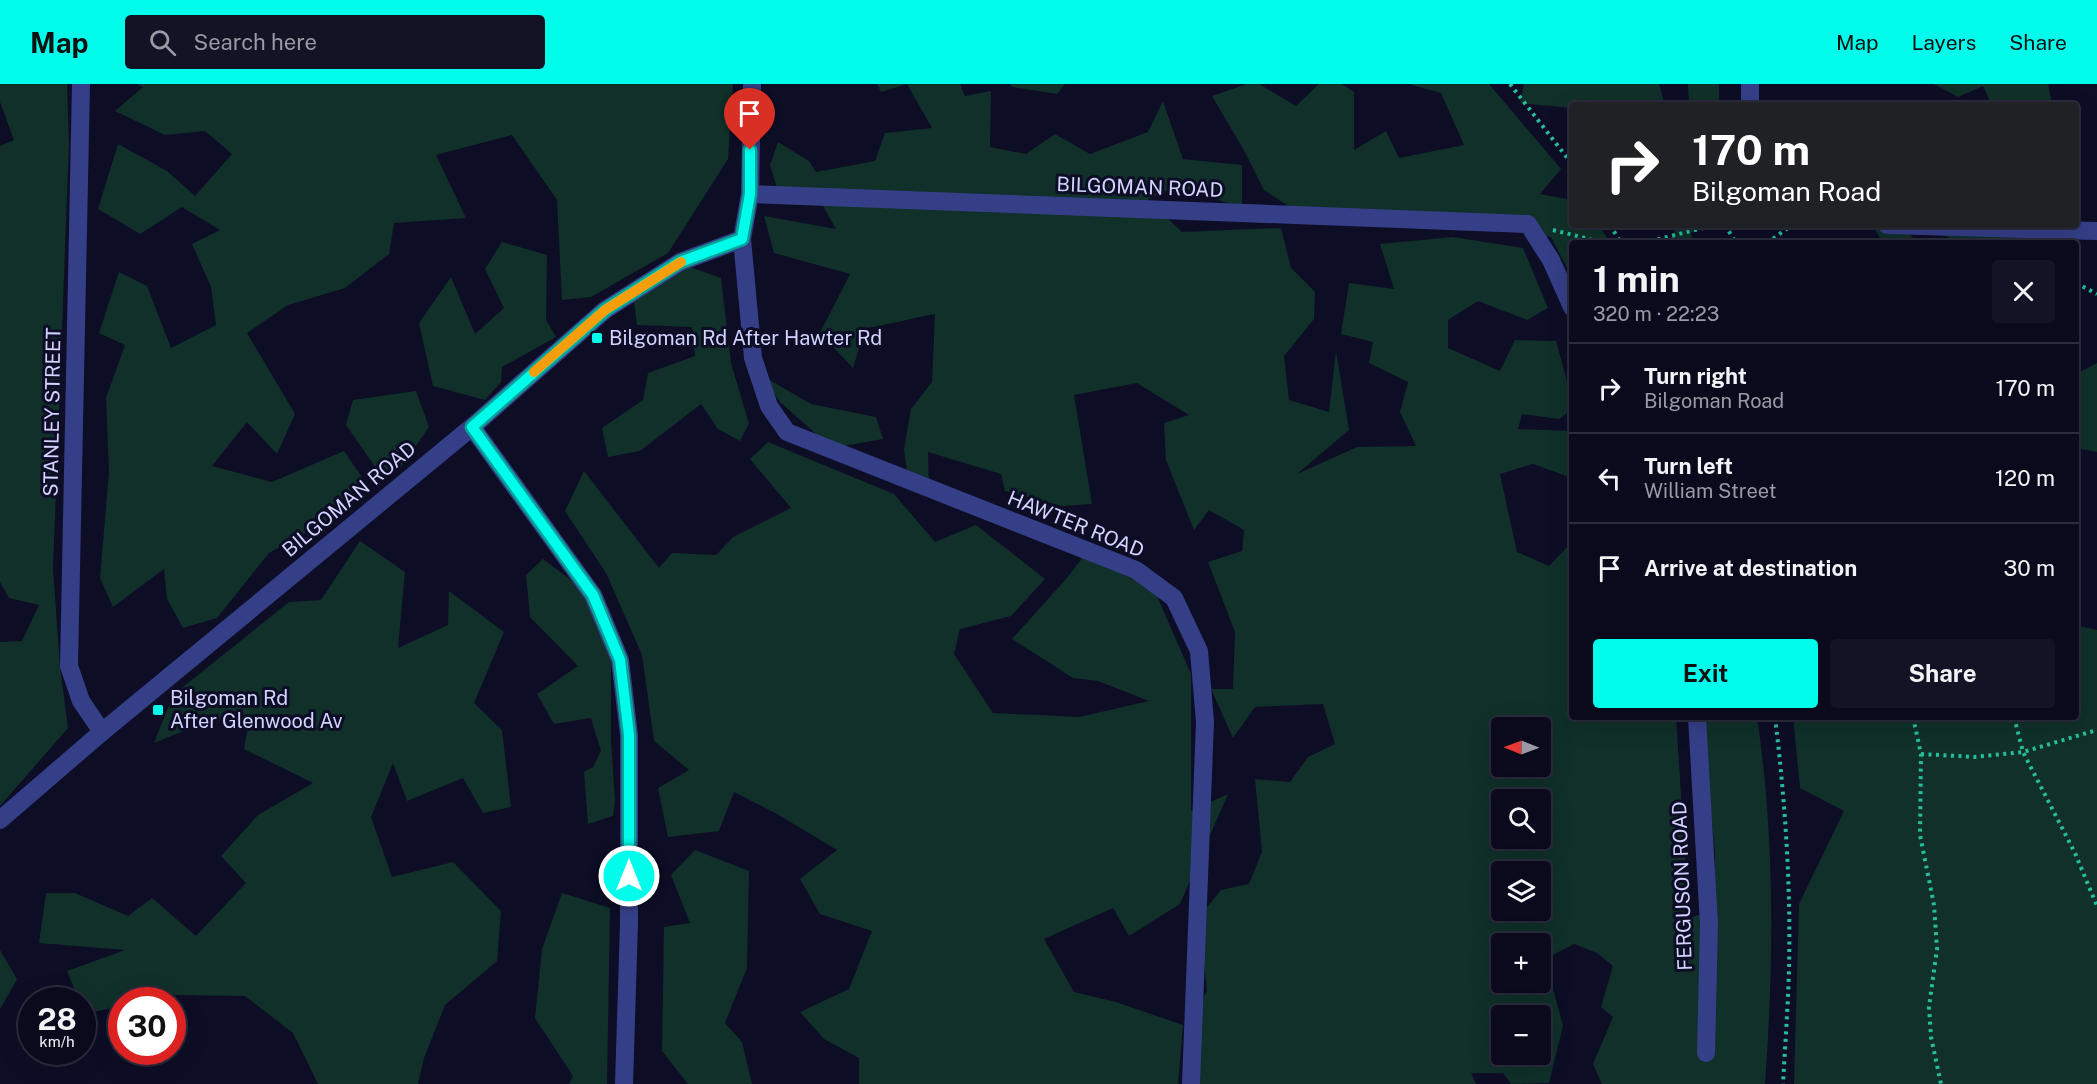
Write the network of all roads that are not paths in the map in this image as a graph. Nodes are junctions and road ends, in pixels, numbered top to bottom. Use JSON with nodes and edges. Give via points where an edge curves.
{"nodes":[{"id":1,"x":81,"y":84,"type":"edge"},
{"id":2,"x":752,"y":84,"type":"edge"},
{"id":3,"x":1750,"y":84,"type":"edge"},
{"id":4,"x":1750,"y":102,"type":"edge"},
{"id":5,"x":750,"y":194,"type":"junction"},
{"id":6,"x":1992,"y":228,"type":"edge"},
{"id":7,"x":2097,"y":231,"type":"edge"},
{"id":8,"x":742,"y":239,"type":"junction"},
{"id":9,"x":1569,"y":300,"type":"edge"},
{"id":10,"x":472,"y":427,"type":"junction"},
{"id":11,"x":1697,"y":720,"type":"edge"},
{"id":12,"x":102,"y":732,"type":"junction"},
{"id":13,"x":0,"y":820,"type":"edge"},
{"id":14,"x":1706,"y":1053,"type":"dead end"},
{"id":15,"x":624,"y":1084,"type":"edge"},
{"id":16,"x":1191,"y":1084,"type":"edge"}],
"edges":[{"from":1,"to":12,"type":"street","name":"STANLEY STREET","via":[[69,666],[81,700]]},
{"from":2,"to":5,"type":"street","name":"HAWTER ROAD"},
{"from":3,"to":4,"type":"street"},
{"from":5,"to":8,"type":"street","name":"HAWTER ROAD"},
{"from":5,"to":9,"type":"street","name":"BILGOMAN ROAD","via":[[1528,224],[1551,260]]},
{"from":6,"to":7,"type":"street"},
{"from":8,"to":10,"type":"street","name":"BILGOMAN ROAD","via":[[680,262],[605,310]]},
{"from":8,"to":16,"type":"street","name":"HAWTER ROAD","via":[[753,358],[769,406],[787,432],[1136,570],[1174,598],[1199,651],[1205,722]]},
{"from":10,"to":12,"type":"street","name":"BILGOMAN ROAD"},
{"from":10,"to":15,"type":"street","via":[[593,595],[620,660],[629,735]]},
{"from":11,"to":14,"type":"street","name":"FERGUSON ROAD","via":[[1709,924]]},
{"from":12,"to":13,"type":"street","name":"BILGOMAN ROAD"}]}
